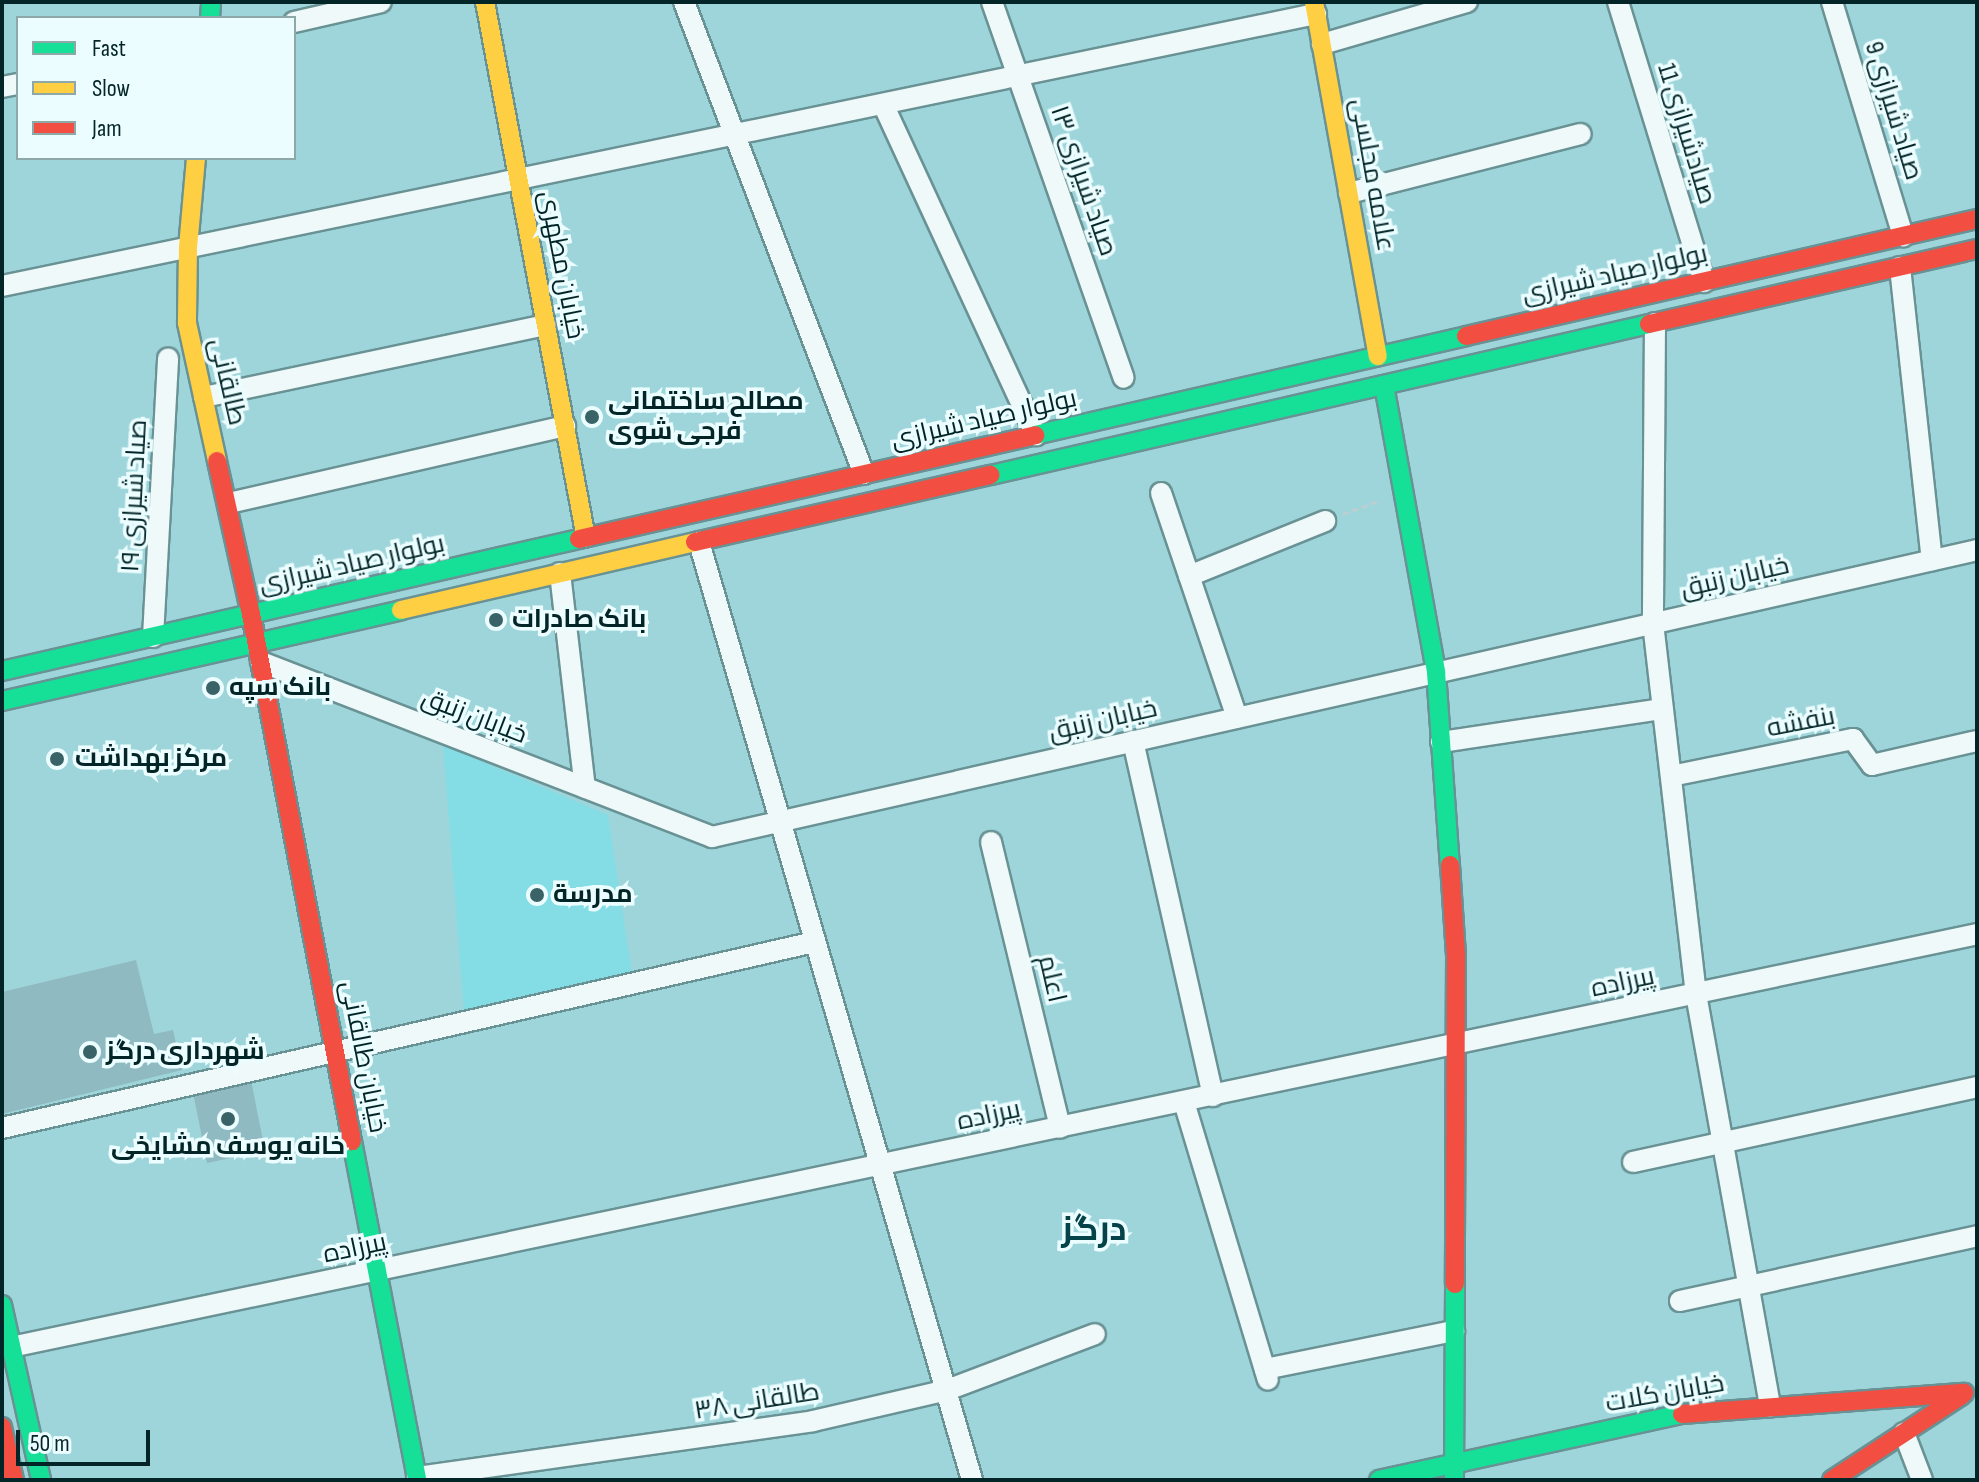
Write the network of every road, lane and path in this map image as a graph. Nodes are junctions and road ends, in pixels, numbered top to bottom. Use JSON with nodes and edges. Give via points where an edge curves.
{"nodes":[{"id":1,"x":381,"y":2,"type":"edge"},
{"id":2,"x":485,"y":2,"type":"edge"},
{"id":3,"x":684,"y":2,"type":"edge"},
{"id":4,"x":992,"y":2,"type":"edge"},
{"id":5,"x":1467,"y":2,"type":"edge"},
{"id":6,"x":1618,"y":2,"type":"edge"},
{"id":7,"x":1832,"y":2,"type":"edge"},
{"id":8,"x":1315,"y":8,"type":"edge"},
{"id":9,"x":296,"y":22,"type":"edge"},
{"id":10,"x":1322,"y":44,"type":"junction"},
{"id":11,"x":1018,"y":76,"type":"junction"},
{"id":12,"x":883,"y":104,"type":"junction"},
{"id":13,"x":734,"y":134,"type":"junction"},
{"id":14,"x":1581,"y":134,"type":"dead end"},
{"id":15,"x":196,"y":160,"type":"edge"},
{"id":16,"x":518,"y":179,"type":"junction"},
{"id":17,"x":1349,"y":193,"type":"junction"},
{"id":18,"x":1977,"y":219,"type":"edge"},
{"id":19,"x":1903,"y":236,"type":"junction"},
{"id":20,"x":188,"y":247,"type":"junction"},
{"id":21,"x":1977,"y":249,"type":"edge"},
{"id":22,"x":1900,"y":267,"type":"junction"},
{"id":23,"x":1704,"y":282,"type":"junction"},
{"id":24,"x":2,"y":286,"type":"edge"},
{"id":25,"x":1655,"y":323,"type":"junction"},
{"id":26,"x":546,"y":325,"type":"junction"},
{"id":27,"x":1378,"y":356,"type":"junction"},
{"id":28,"x":168,"y":358,"type":"dead end"},
{"id":29,"x":1124,"y":378,"type":"dead end"},
{"id":30,"x":1384,"y":385,"type":"junction"},
{"id":31,"x":204,"y":397,"type":"junction"},
{"id":32,"x":565,"y":426,"type":"junction"},
{"id":33,"x":1036,"y":435,"type":"junction"},
{"id":34,"x":864,"y":474,"type":"junction"},
{"id":35,"x":1403,"y":492,"type":"junction"},
{"id":36,"x":1161,"y":493,"type":"dead end"},
{"id":37,"x":229,"y":503,"type":"junction"},
{"id":38,"x":1325,"y":521,"type":"joint"},
{"id":39,"x":586,"y":538,"type":"junction"},
{"id":40,"x":699,"y":542,"type":"junction"},
{"id":41,"x":1977,"y":550,"type":"edge"},
{"id":42,"x":1932,"y":560,"type":"junction"},
{"id":43,"x":560,"y":573,"type":"junction"},
{"id":44,"x":1189,"y":576,"type":"junction"},
{"id":45,"x":251,"y":614,"type":"junction"},
{"id":46,"x":1653,"y":623,"type":"junction"},
{"id":47,"x":153,"y":637,"type":"junction"},
{"id":48,"x":259,"y":652,"type":"junction"},
{"id":49,"x":2,"y":671,"type":"edge"},
{"id":50,"x":1436,"y":672,"type":"junction"},
{"id":51,"x":2,"y":701,"type":"edge"},
{"id":52,"x":1663,"y":709,"type":"junction"},
{"id":53,"x":1237,"y":718,"type":"junction"},
{"id":54,"x":1133,"y":741,"type":"junction"},
{"id":55,"x":1977,"y":741,"type":"edge"},
{"id":56,"x":1441,"y":742,"type":"junction"},
{"id":57,"x":1671,"y":776,"type":"junction"},
{"id":58,"x":585,"y":788,"type":"junction"},
{"id":59,"x":780,"y":821,"type":"junction"},
{"id":60,"x":991,"y":842,"type":"dead end"},
{"id":61,"x":1977,"y":934,"type":"edge"},
{"id":62,"x":814,"y":942,"type":"junction"},
{"id":63,"x":1696,"y":994,"type":"junction"},
{"id":64,"x":1455,"y":1046,"type":"junction"},
{"id":65,"x":335,"y":1052,"type":"junction"},
{"id":66,"x":1977,"y":1087,"type":"edge"},
{"id":67,"x":1213,"y":1096,"type":"junction"},
{"id":68,"x":1184,"y":1102,"type":"junction"},
{"id":69,"x":2,"y":1128,"type":"edge"},
{"id":70,"x":1060,"y":1128,"type":"junction"},
{"id":71,"x":1723,"y":1142,"type":"junction"},
{"id":72,"x":1633,"y":1162,"type":"dead end"},
{"id":73,"x":879,"y":1166,"type":"junction"},
{"id":74,"x":1977,"y":1236,"type":"edge"},
{"id":75,"x":377,"y":1271,"type":"junction"},
{"id":76,"x":1749,"y":1285,"type":"junction"},
{"id":77,"x":1680,"y":1301,"type":"dead end"},
{"id":78,"x":2,"y":1305,"type":"edge"},
{"id":79,"x":1454,"y":1331,"type":"junction"},
{"id":80,"x":1095,"y":1334,"type":"dead end"},
{"id":81,"x":11,"y":1347,"type":"junction"},
{"id":82,"x":947,"y":1390,"type":"junction"},
{"id":83,"x":1970,"y":1390,"type":"edge"},
{"id":84,"x":1770,"y":1406,"type":"junction"},
{"id":85,"x":2,"y":1427,"type":"edge"},
{"id":86,"x":1904,"y":1433,"type":"junction"},
{"id":87,"x":1454,"y":1472,"type":"edge"},
{"id":88,"x":417,"y":1478,"type":"edge"},
{"id":89,"x":14,"y":1480,"type":"edge"},
{"id":90,"x":41,"y":1480,"type":"edge"},
{"id":91,"x":972,"y":1480,"type":"edge"},
{"id":92,"x":1379,"y":1480,"type":"edge"},
{"id":93,"x":1832,"y":1480,"type":"edge"},
{"id":94,"x":1922,"y":1480,"type":"edge"}],
"edges":[{"from":1,"to":9,"type":"street"},
{"from":2,"to":16,"type":"main road","name":"خیابان مطهری"},
{"from":3,"to":13,"type":"street"},
{"from":4,"to":11,"type":"street","name":"صیاد شیرازی ۱۳"},
{"from":5,"to":10,"type":"street"},
{"from":6,"to":23,"type":"street","name":"صیادشیرازی 11"},
{"from":7,"to":19,"type":"street","name":"صیاد شیرازی 9"},
{"from":8,"to":10,"type":"main road","name":"علامه مجلسی"},
{"from":8,"to":11,"type":"street"},
{"from":10,"to":17,"type":"main road","name":"علامه مجلسی"},
{"from":11,"to":12,"type":"street"},
{"from":11,"to":29,"type":"street","name":"صیاد شیرازی ۱۳"},
{"from":12,"to":13,"type":"street"},
{"from":12,"to":33,"type":"street"},
{"from":13,"to":16,"type":"street"},
{"from":13,"to":34,"type":"street"},
{"from":14,"to":17,"type":"street"},
{"from":15,"to":20,"type":"main road","name":"طالقانی"},
{"from":16,"to":20,"type":"street"},
{"from":16,"to":26,"type":"main road","name":"خیابان مطهری"},
{"from":17,"to":27,"type":"main road","name":"علامه مجلسی"},
{"from":18,"to":19,"type":"main road","name":"بولوار صیاد شیرازی"},
{"from":19,"to":23,"type":"main road","name":"بولوار صیاد شیرازی"},
{"from":20,"to":24,"type":"street"},
{"from":20,"to":31,"type":"main road","name":"طالقانی","via":[[187,323]]},
{"from":21,"to":22,"type":"main road","name":"بولوار صیاد شیرازی"},
{"from":22,"to":25,"type":"main road","name":"بولوار صیاد شیرازی"},
{"from":22,"to":42,"type":"street"},
{"from":23,"to":27,"type":"main road","name":"بولوار صیاد شیرازی"},
{"from":25,"to":30,"type":"main road","name":"بولوار صیاد شیرازی"},
{"from":25,"to":46,"type":"street"},
{"from":26,"to":31,"type":"street"},
{"from":26,"to":32,"type":"main road","name":"خیابان مطهری"},
{"from":27,"to":30,"type":"main road","name":"علامه مجلسی"},
{"from":27,"to":33,"type":"main road","name":"بولوار صیاد شیرازی"},
{"from":28,"to":47,"type":"street","name":"صیاد شیرازی ۱۹"},
{"from":30,"to":35,"type":"main road","name":"علامه مجلسی"},
{"from":30,"to":40,"type":"main road","name":"بولوار صیاد شیرازی"},
{"from":31,"to":37,"type":"main road","name":"طالقانی"},
{"from":32,"to":37,"type":"street"},
{"from":32,"to":39,"type":"main road","name":"خیابان مطهری"},
{"from":33,"to":34,"type":"main road","name":"بولوار صیاد شیرازی"},
{"from":34,"to":39,"type":"main road","name":"بولوار صیاد شیرازی"},
{"from":35,"to":38,"type":"path"},
{"from":35,"to":50,"type":"main road","name":"علامه مجلسی"},
{"from":36,"to":44,"type":"street"},
{"from":37,"to":45,"type":"main road","name":"طالقانی"},
{"from":38,"to":44,"type":"street"},
{"from":39,"to":45,"type":"main road","name":"بولوار صیاد شیرازی"},
{"from":40,"to":43,"type":"main road","name":"بولوار صیاد شیرازی"},
{"from":40,"to":59,"type":"street"},
{"from":41,"to":42,"type":"street","name":"خیابان زنبق"},
{"from":42,"to":46,"type":"street","name":"خیابان زنبق"},
{"from":43,"to":48,"type":"main road","name":"بولوار صیاد شیرازی"},
{"from":43,"to":58,"type":"street"},
{"from":44,"to":53,"type":"street"},
{"from":45,"to":47,"type":"main road","name":"بولوار صیاد شیرازی"},
{"from":45,"to":48,"type":"main road","name":"خیابان طالقانی"},
{"from":46,"to":50,"type":"street","name":"خیابان زنبق"},
{"from":46,"to":52,"type":"street"},
{"from":47,"to":49,"type":"main road","name":"بولوار صیاد شیرازی"},
{"from":48,"to":51,"type":"main road","name":"بولوار صیاد شیرازی"},
{"from":48,"to":58,"type":"street","name":"خیابان زنبق"},
{"from":48,"to":65,"type":"main road","name":"خیابان طالقانی"},
{"from":50,"to":53,"type":"street","name":"خیابان زنبق"},
{"from":50,"to":56,"type":"main road","name":"علامه مجلسی"},
{"from":52,"to":56,"type":"street"},
{"from":52,"to":57,"type":"street"},
{"from":53,"to":54,"type":"street","name":"خیابان زنبق"},
{"from":54,"to":59,"type":"street","name":"خیابان زنبق"},
{"from":54,"to":67,"type":"street"},
{"from":55,"to":57,"type":"street","name":"بنفشه","via":[[1872,765],[1853,739]]},
{"from":56,"to":64,"type":"main road","name":"علامه مجلسی","via":[[1456,956]]},
{"from":57,"to":63,"type":"street"},
{"from":58,"to":59,"type":"street","name":"خیابان زنبق","via":[[712,837]]},
{"from":59,"to":62,"type":"street"},
{"from":60,"to":70,"type":"street","name":"اعلم"},
{"from":61,"to":63,"type":"street","name":"پیرزاده"},
{"from":62,"to":65,"type":"street"},
{"from":62,"to":73,"type":"street"},
{"from":63,"to":64,"type":"street","name":"پیرزاده"},
{"from":63,"to":71,"type":"street"},
{"from":64,"to":67,"type":"street","name":"پیرزاده"},
{"from":64,"to":79,"type":"main road","name":"علامه مجلسی"},
{"from":65,"to":69,"type":"street"},
{"from":65,"to":75,"type":"main road","name":"خیابان طالقانی"},
{"from":66,"to":71,"type":"street"},
{"from":67,"to":68,"type":"street","name":"پیرزاده"},
{"from":68,"to":70,"type":"street","name":"پیرزاده"},
{"from":68,"to":79,"type":"street","via":[[1266,1374]]},
{"from":70,"to":73,"type":"street","name":"پیرزاده"},
{"from":71,"to":72,"type":"street"},
{"from":71,"to":76,"type":"street"},
{"from":73,"to":75,"type":"street","name":"پیرزاده"},
{"from":73,"to":82,"type":"street"},
{"from":74,"to":76,"type":"street"},
{"from":75,"to":81,"type":"street","name":"پیرزاده"},
{"from":75,"to":88,"type":"main road","name":"خیابان طالقانی"},
{"from":76,"to":77,"type":"street"},
{"from":76,"to":84,"type":"street"},
{"from":78,"to":81,"type":"main road"},
{"from":79,"to":87,"type":"main road","name":"علامه مجلسی"},
{"from":80,"to":82,"type":"street","name":"طالقانی ۳۸"},
{"from":81,"to":90,"type":"main road"},
{"from":82,"to":88,"type":"street","name":"طالقانی ۳۸","via":[[813,1421]]},
{"from":82,"to":91,"type":"street"},
{"from":83,"to":84,"type":"main road","name":"خیابان کلات"},
{"from":83,"to":86,"type":"main road"},
{"from":84,"to":87,"type":"main road","name":"خیابان کلات","via":[[1698,1411]]},
{"from":85,"to":89,"type":"main road"},
{"from":86,"to":93,"type":"main road"},
{"from":86,"to":94,"type":"street"},
{"from":87,"to":92,"type":"main road","name":"خیابان کلات"}]}
